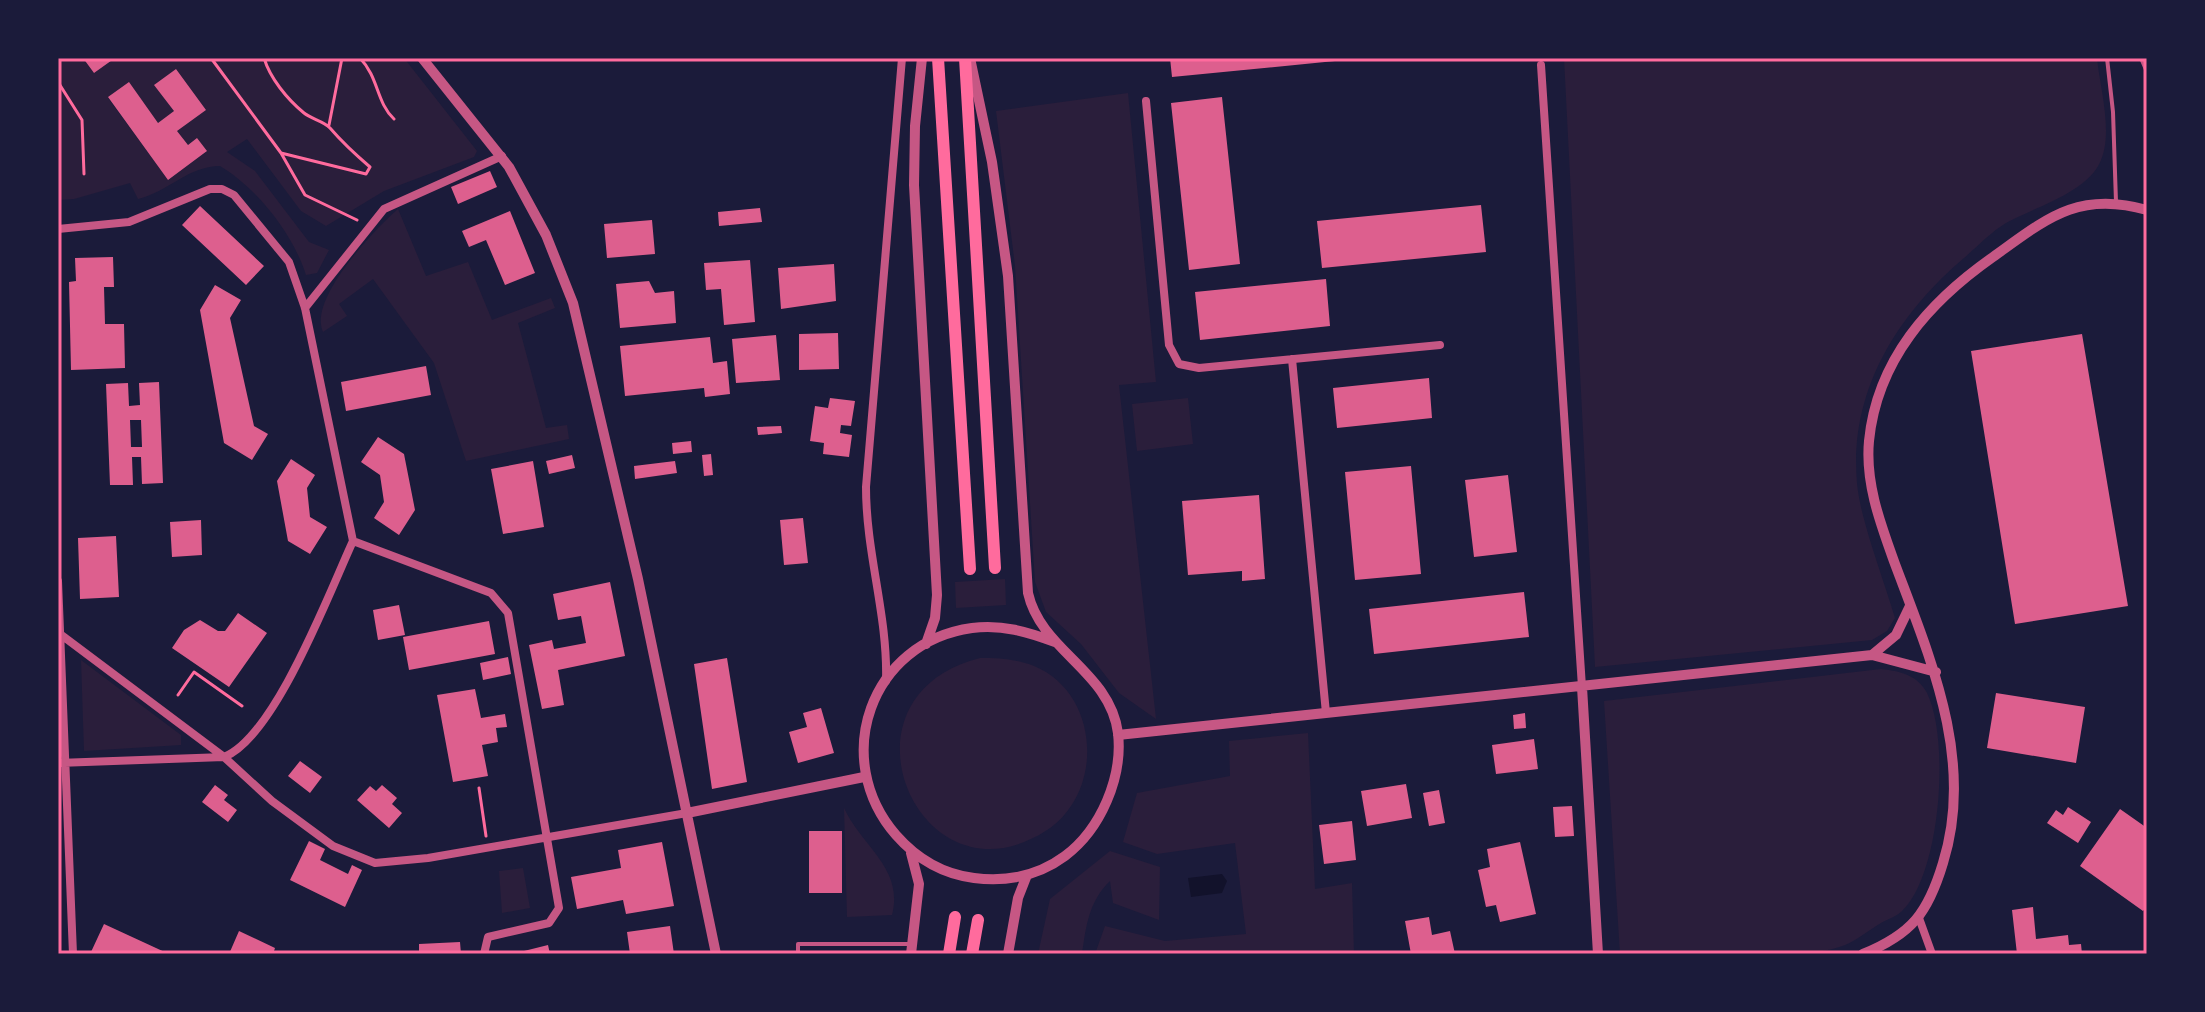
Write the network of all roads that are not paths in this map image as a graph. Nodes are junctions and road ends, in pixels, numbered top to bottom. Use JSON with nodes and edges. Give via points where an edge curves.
{"nodes":[{"id":1,"x":422,"y":58,"type":"edge"},
{"id":2,"x":902,"y":58,"type":"edge"},
{"id":3,"x":922,"y":58,"type":"edge"},
{"id":4,"x":938,"y":58,"type":"edge"},
{"id":5,"x":967,"y":58,"type":"edge"},
{"id":6,"x":2107,"y":58,"type":"edge"},
{"id":7,"x":2141,"y":58,"type":"edge"},
{"id":8,"x":1541,"y":65,"type":"dead end"},
{"id":9,"x":2147,"y":72,"type":"edge"},
{"id":10,"x":1146,"y":101,"type":"dead end"},
{"id":11,"x":502,"y":156,"type":"junction"},
{"id":12,"x":2116,"y":204,"type":"junction"},
{"id":13,"x":2147,"y":210,"type":"edge"},
{"id":14,"x":58,"y":229,"type":"edge"},
{"id":15,"x":305,"y":308,"type":"junction"},
{"id":16,"x":1440,"y":345,"type":"dead end"},
{"id":17,"x":1292,"y":359,"type":"junction"},
{"id":18,"x":353,"y":541,"type":"junction"},
{"id":19,"x":995,"y":568,"type":"dead end"},
{"id":20,"x":970,"y":569,"type":"dead end"},
{"id":21,"x":58,"y":581,"type":"edge"},
{"id":22,"x":1910,"y":604,"type":"junction"},
{"id":23,"x":60,"y":634,"type":"junction"},
{"id":24,"x":1055,"y":642,"type":"junction"},
{"id":25,"x":926,"y":644,"type":"junction"},
{"id":26,"x":1872,"y":655,"type":"junction"},
{"id":27,"x":1936,"y":672,"type":"junction"},
{"id":28,"x":886,"y":681,"type":"junction"},
{"id":29,"x":1582,"y":687,"type":"junction"},
{"id":30,"x":1326,"y":713,"type":"junction"},
{"id":31,"x":1118,"y":735,"type":"junction"},
{"id":32,"x":224,"y":757,"type":"junction"},
{"id":33,"x":61,"y":763,"type":"edge"},
{"id":34,"x":864,"y":777,"type":"junction"},
{"id":35,"x":687,"y":813,"type":"junction"},
{"id":36,"x":549,"y":837,"type":"junction"},
{"id":37,"x":910,"y":851,"type":"junction"},
{"id":38,"x":1027,"y":875,"type":"junction"},
{"id":39,"x":955,"y":917,"type":"dead end"},
{"id":40,"x":1919,"y":918,"type":"junction"},
{"id":41,"x":978,"y":920,"type":"dead end"},
{"id":42,"x":911,"y":949,"type":"edge"},
{"id":43,"x":484,"y":951,"type":"edge"},
{"id":44,"x":73,"y":954,"type":"edge"},
{"id":45,"x":716,"y":954,"type":"edge"},
{"id":46,"x":798,"y":954,"type":"edge"},
{"id":47,"x":949,"y":954,"type":"edge"},
{"id":48,"x":972,"y":954,"type":"edge"},
{"id":49,"x":1008,"y":954,"type":"edge"},
{"id":50,"x":1598,"y":954,"type":"edge"},
{"id":51,"x":1863,"y":954,"type":"edge"},
{"id":52,"x":1932,"y":954,"type":"edge"}],
"edges":[{"from":1,"to":11,"type":"street"},
{"from":2,"to":28,"type":"street","via":[[866,487]]},
{"from":3,"to":25,"type":"street","via":[[914,170],[937,595]]},
{"from":4,"to":20,"type":"main road"},
{"from":5,"to":19,"type":"main road"},
{"from":5,"to":24,"type":"street","via":[[992,162],[1008,276],[1028,593],[1038,621]]},
{"from":6,"to":12,"type":"lane"},
{"from":7,"to":9,"type":"lane"},
{"from":8,"to":29,"type":"street"},
{"from":10,"to":17,"type":"street","via":[[1171,353],[1179,364],[1192,368]]},
{"from":11,"to":15,"type":"street","via":[[389,205]]},
{"from":11,"to":35,"type":"street","via":[[546,235],[581,329]]},
{"from":12,"to":13,"type":"street"},
{"from":12,"to":22,"type":"street","via":[[2079,205],[2046,219],[1940,300],[1891,363],[1871,424],[1868,463],[1879,521]]},
{"from":14,"to":15,"type":"street","via":[[129,222],[204,191],[226,190],[282,250]]},
{"from":15,"to":18,"type":"street"},
{"from":16,"to":17,"type":"street"},
{"from":17,"to":30,"type":"street"},
{"from":18,"to":32,"type":"street","via":[[264,721],[246,745]]},
{"from":18,"to":36,"type":"street","via":[[491,593],[504,604]]},
{"from":21,"to":23,"type":"street"},
{"from":22,"to":26,"type":"street","via":[[1901,628]]},
{"from":22,"to":27,"type":"street"},
{"from":23,"to":32,"type":"street"},
{"from":23,"to":33,"type":"street"},
{"from":24,"to":25,"type":"street","via":[[984,627]]},
{"from":24,"to":31,"type":"street","via":[[1099,686]]},
{"from":25,"to":28,"type":"street"},
{"from":26,"to":27,"type":"street"},
{"from":26,"to":29,"type":"street"},
{"from":27,"to":40,"type":"street","via":[[1951,740],[1953,815],[1937,885]]},
{"from":28,"to":34,"type":"street","via":[[864,731]]},
{"from":29,"to":30,"type":"street"},
{"from":29,"to":50,"type":"street"},
{"from":30,"to":31,"type":"street"},
{"from":31,"to":38,"type":"street","via":[[1111,787],[1095,825],[1066,855]]},
{"from":32,"to":33,"type":"street"},
{"from":32,"to":36,"type":"street","via":[[309,831],[362,860],[388,864]]},
{"from":33,"to":44,"type":"street"},
{"from":34,"to":35,"type":"street"},
{"from":34,"to":37,"type":"street","via":[[876,808]]},
{"from":35,"to":36,"type":"street"},
{"from":35,"to":45,"type":"street"},
{"from":36,"to":43,"type":"street","via":[[559,903],[556,918],[492,935]]},
{"from":37,"to":38,"type":"street","via":[[966,877],[1005,880]]},
{"from":37,"to":42,"type":"street","via":[[919,884]]},
{"from":38,"to":49,"type":"street"},
{"from":39,"to":47,"type":"main road"},
{"from":40,"to":51,"type":"street","via":[[1897,939]]},
{"from":40,"to":52,"type":"street"},
{"from":41,"to":48,"type":"main road"},
{"from":42,"to":46,"type":"lane","via":[[798,944]]}]}
